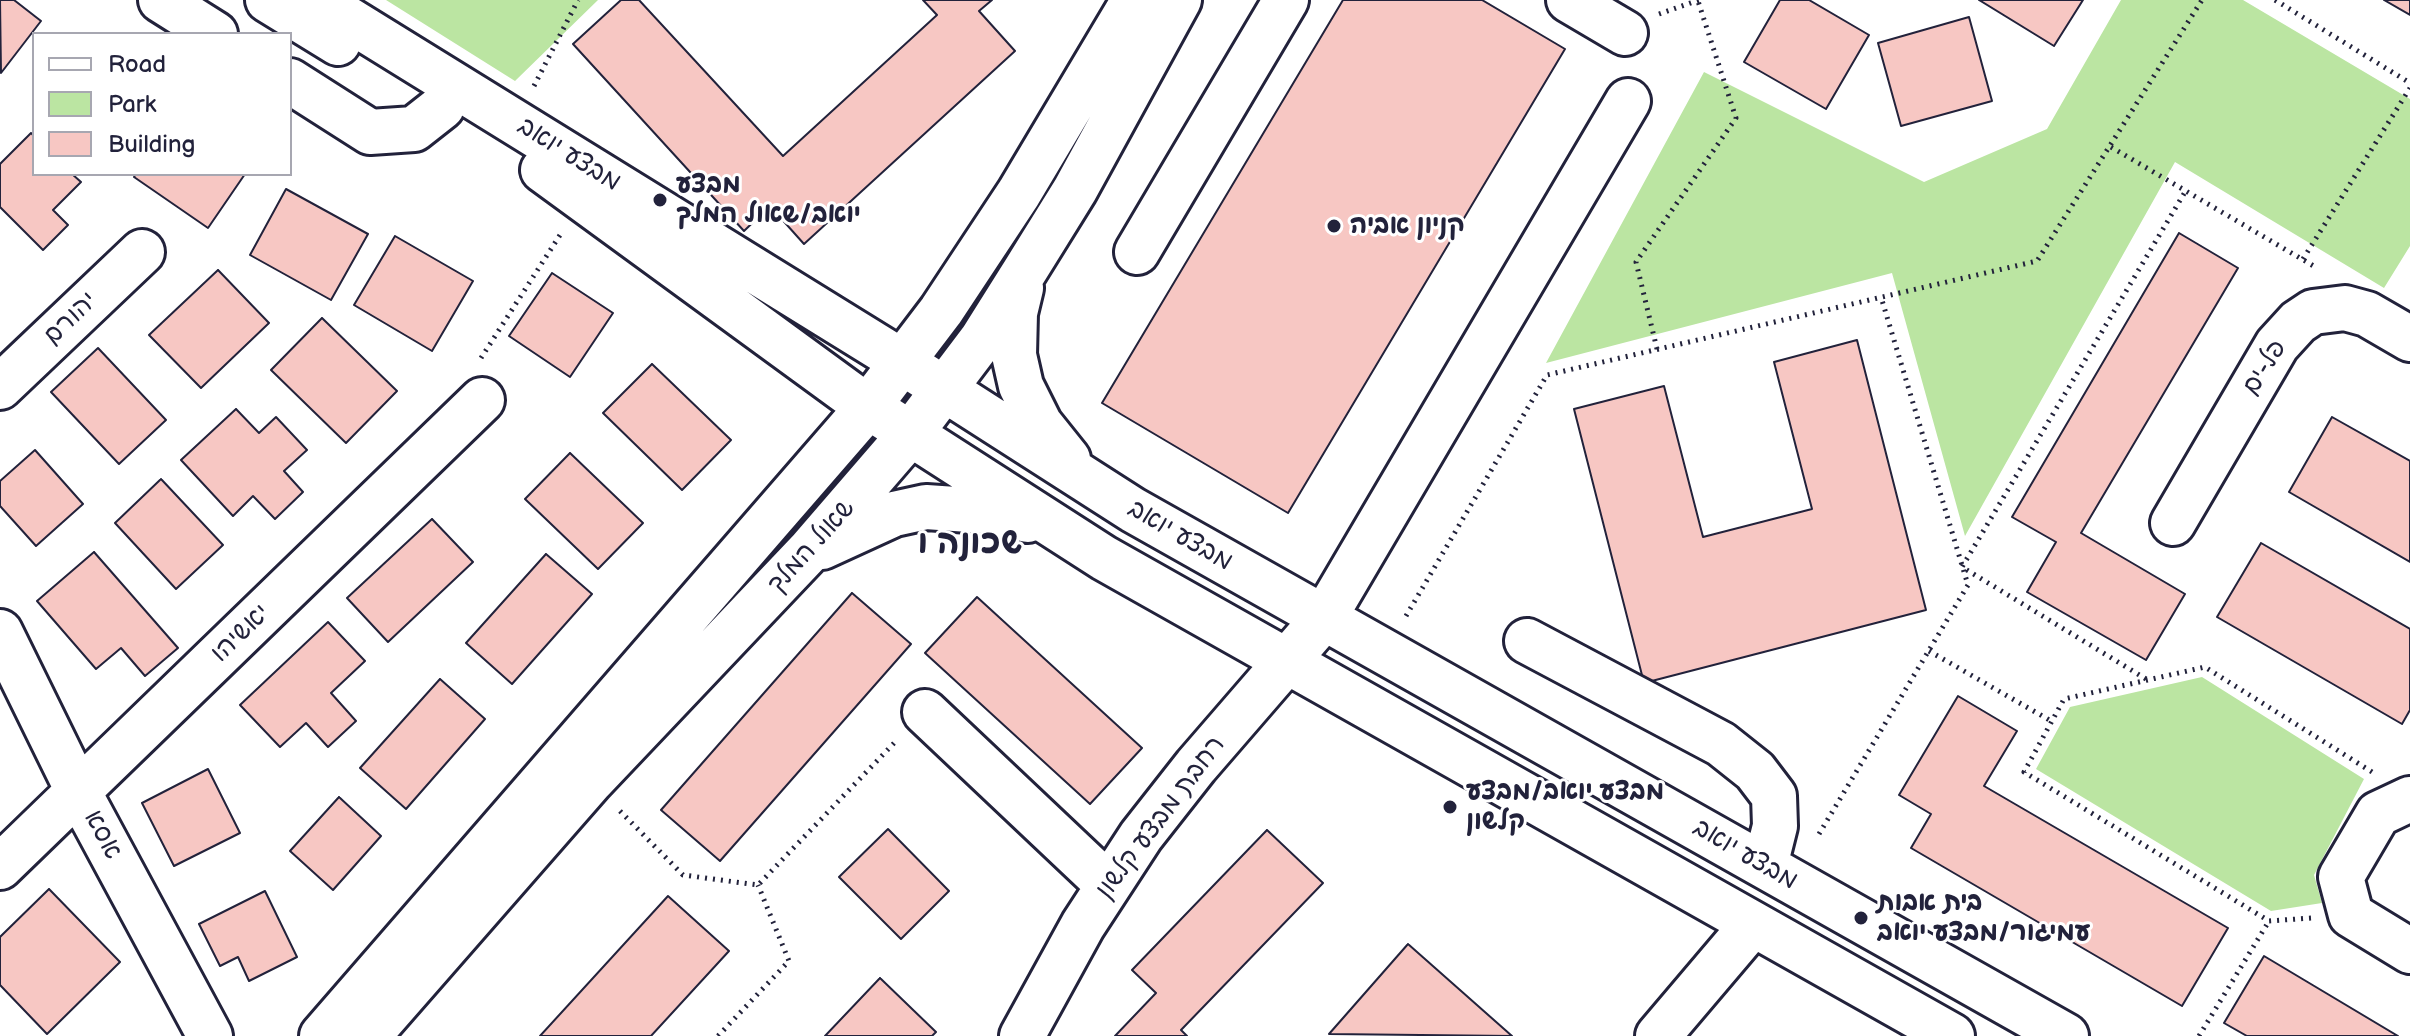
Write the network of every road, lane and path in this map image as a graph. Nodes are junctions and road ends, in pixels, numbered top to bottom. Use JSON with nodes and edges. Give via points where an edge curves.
{"nodes":[{"id":1,"x":161,"y":0,"type":"edge"},
{"id":2,"x":268,"y":0,"type":"edge"},
{"id":3,"x":317,"y":0,"type":"edge"},
{"id":4,"x":578,"y":0,"type":"edge"},
{"id":5,"x":1179,"y":0,"type":"edge"},
{"id":6,"x":1286,"y":0,"type":"edge"},
{"id":7,"x":1569,"y":0,"type":"edge"},
{"id":8,"x":2202,"y":0,"type":"edge"},
{"id":9,"x":2275,"y":0,"type":"edge"},
{"id":10,"x":1698,"y":1,"type":"edge"},
{"id":11,"x":1128,"y":3,"type":"edge"},
{"id":12,"x":212,"y":32,"type":"edge"},
{"id":13,"x":1625,"y":33,"type":"dead end"},
{"id":14,"x":292,"y":82,"type":"edge"},
{"id":15,"x":2410,"y":85,"type":"edge"},
{"id":16,"x":1628,"y":101,"type":"dead end"},
{"id":17,"x":442,"y":107,"type":"junction"},
{"id":18,"x":517,"y":123,"type":"junction"},
{"id":19,"x":2111,"y":147,"type":"junction"},
{"id":20,"x":2185,"y":192,"type":"junction"},
{"id":21,"x":583,"y":199,"type":"junction"},
{"id":22,"x":142,"y":252,"type":"dead end"},
{"id":23,"x":1137,"y":252,"type":"dead end"},
{"id":24,"x":2303,"y":259,"type":"junction"},
{"id":25,"x":1026,"y":269,"type":"junction"},
{"id":26,"x":1881,"y":297,"type":"junction"},
{"id":27,"x":2313,"y":312,"type":"junction"},
{"id":28,"x":2410,"y":339,"type":"edge"},
{"id":29,"x":1657,"y":349,"type":"junction"},
{"id":30,"x":903,"y":362,"type":"junction"},
{"id":31,"x":0,"y":387,"type":"edge"},
{"id":32,"x":944,"y":390,"type":"junction"},
{"id":33,"x":482,"y":400,"type":"joint"},
{"id":34,"x":868,"y":407,"type":"junction"},
{"id":35,"x":911,"y":433,"type":"junction"},
{"id":36,"x":1084,"y":480,"type":"junction"},
{"id":37,"x":2173,"y":523,"type":"dead end"},
{"id":38,"x":1050,"y":524,"type":"junction"},
{"id":39,"x":797,"y":564,"type":"junction"},
{"id":40,"x":1962,"y":567,"type":"junction"},
{"id":41,"x":1324,"y":618,"type":"junction"},
{"id":42,"x":0,"y":632,"type":"edge"},
{"id":43,"x":1527,"y":641,"type":"dead end"},
{"id":44,"x":1929,"y":651,"type":"junction"},
{"id":45,"x":1384,"y":652,"type":"junction"},
{"id":46,"x":1287,"y":661,"type":"junction"},
{"id":47,"x":2147,"y":680,"type":"junction"},
{"id":48,"x":925,"y":712,"type":"joint"},
{"id":49,"x":2051,"y":721,"type":"junction"},
{"id":50,"x":591,"y":781,"type":"junction"},
{"id":51,"x":2397,"y":790,"type":"edge"},
{"id":52,"x":78,"y":791,"type":"junction"},
{"id":53,"x":0,"y":867,"type":"edge"},
{"id":54,"x":1778,"y":874,"type":"junction"},
{"id":55,"x":758,"y":885,"type":"junction"},
{"id":56,"x":1108,"y":885,"type":"junction"},
{"id":57,"x":2351,"y":915,"type":"junction"},
{"id":58,"x":2269,"y":921,"type":"junction"},
{"id":59,"x":1753,"y":924,"type":"junction"},
{"id":60,"x":2410,"y":951,"type":"edge"},
{"id":61,"x":210,"y":1036,"type":"edge"},
{"id":62,"x":322,"y":1036,"type":"edge"},
{"id":63,"x":368,"y":1036,"type":"edge"},
{"id":64,"x":718,"y":1036,"type":"edge"},
{"id":65,"x":1022,"y":1036,"type":"edge"},
{"id":66,"x":1658,"y":1036,"type":"edge"},
{"id":67,"x":1952,"y":1036,"type":"edge"},
{"id":68,"x":2066,"y":1036,"type":"edge"},
{"id":69,"x":2199,"y":1036,"type":"edge"}],
"edges":[{"from":1,"to":12,"type":"street"},
{"from":2,"to":17,"type":"street","name":"מבצע יואב"},
{"from":3,"to":18,"type":"street","name":"מבצע יואב"},
{"from":4,"to":18,"type":"path"},
{"from":5,"to":25,"type":"street","name":"שאול המלך"},
{"from":6,"to":23,"type":"street"},
{"from":7,"to":13,"type":"street"},
{"from":8,"to":19,"type":"path"},
{"from":9,"to":15,"type":"path"},
{"from":10,"to":29,"type":"path","via":[[1736,118],[1636,262]]},
{"from":11,"to":30,"type":"street","name":"שאול המלך","via":[[1019,193]]},
{"from":14,"to":17,"type":"street","via":[[370,132],[414,129]]},
{"from":15,"to":24,"type":"path"},
{"from":16,"to":41,"type":"street","name":"רחבת מבצע קלשון"},
{"from":17,"to":21,"type":"street","name":"מבצע יואב"},
{"from":18,"to":30,"type":"street","name":"מבצע יואב"},
{"from":19,"to":20,"type":"path"},
{"from":19,"to":26,"type":"path","via":[[2037,261]]},
{"from":20,"to":24,"type":"path"},
{"from":20,"to":40,"type":"path"},
{"from":21,"to":33,"type":"path","via":[[475,367]]},
{"from":21,"to":34,"type":"street","name":"מבצע יואב"},
{"from":22,"to":31,"type":"street","name":"יהורם"},
{"from":24,"to":27,"type":"path","via":[[2317,266]]},
{"from":25,"to":32,"type":"street","name":"שאול המלך"},
{"from":25,"to":36,"type":"street","via":[[1015,313],[1014,355],[1021,386],[1040,424]]},
{"from":26,"to":29,"type":"path"},
{"from":26,"to":40,"type":"path"},
{"from":27,"to":28,"type":"street","via":[[2345,308],[2367,314]]},
{"from":27,"to":37,"type":"street","name":"פל-ים","via":[[2277,345]]},
{"from":29,"to":45,"type":"path","via":[[1547,375]]},
{"from":30,"to":32,"type":"street","name":"מבצע יואב"},
{"from":30,"to":34,"type":"street","name":"שאול המלך"},
{"from":32,"to":35,"type":"street","name":"שאול המלך"},
{"from":32,"to":36,"type":"street","name":"מבצע יואב"},
{"from":33,"to":52,"type":"street","name":"יאשיהו"},
{"from":34,"to":35,"type":"street","name":"מבצע יואב"},
{"from":34,"to":62,"type":"street","name":"שאול המלך"},
{"from":35,"to":38,"type":"street","name":"מבצע יואב"},
{"from":35,"to":39,"type":"street","name":"שאול המלך"},
{"from":36,"to":41,"type":"street","name":"מבצע יואב"},
{"from":38,"to":39,"type":"street","via":[[926,507],[858,528]]},
{"from":38,"to":46,"type":"street","name":"מבצע יואב"},
{"from":39,"to":50,"type":"street","name":"שאול המלך"},
{"from":40,"to":44,"type":"path","via":[[1968,585]]},
{"from":40,"to":47,"type":"path"},
{"from":41,"to":45,"type":"street","name":"מבצע יואב"},
{"from":41,"to":46,"type":"street","name":"רחבת מבצע קלשון"},
{"from":42,"to":52,"type":"street","name":"אסא"},
{"from":43,"to":54,"type":"street","via":[[1721,744],[1755,771],[1774,796]]},
{"from":44,"to":49,"type":"path"},
{"from":44,"to":54,"type":"path"},
{"from":45,"to":54,"type":"street","name":"מבצע יואב"},
{"from":46,"to":56,"type":"street","name":"רחבת מבצע קלשון","via":[[1196,766]]},
{"from":46,"to":59,"type":"street","name":"מבצע יואב"},
{"from":47,"to":49,"type":"path","via":[[2064,699]]},
{"from":47,"to":51,"type":"path","via":[[2205,667]]},
{"from":48,"to":55,"type":"path"},
{"from":48,"to":56,"type":"street"},
{"from":49,"to":58,"type":"path","via":[[2024,772]]},
{"from":50,"to":55,"type":"path","via":[[683,875]]},
{"from":50,"to":63,"type":"street","name":"שאול המלך"},
{"from":51,"to":57,"type":"street","via":[[2341,877]]},
{"from":52,"to":53,"type":"street","name":"יאשיהו"},
{"from":52,"to":61,"type":"street","name":"אסא"},
{"from":54,"to":68,"type":"street","name":"מבצע יואב"},
{"from":55,"to":64,"type":"path","via":[[789,961]]},
{"from":56,"to":65,"type":"street","name":"רחבת מבצע קלשון"},
{"from":57,"to":58,"type":"path"},
{"from":57,"to":60,"type":"street"},
{"from":58,"to":69,"type":"path"},
{"from":59,"to":66,"type":"street"},
{"from":59,"to":67,"type":"street","name":"מבצע יואב"}]}
